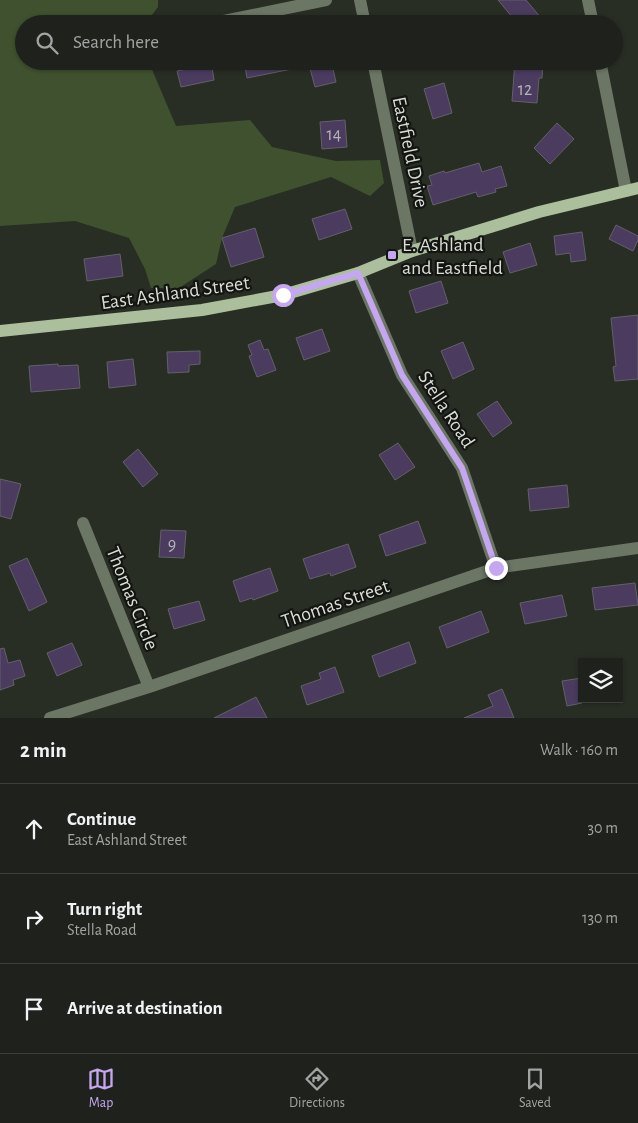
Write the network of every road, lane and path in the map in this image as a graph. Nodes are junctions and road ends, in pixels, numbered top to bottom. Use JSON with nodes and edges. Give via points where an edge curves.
{"nodes":[{"id":1,"x":326,"y":0,"type":"edge"},
{"id":2,"x":360,"y":0,"type":"edge"},
{"id":3,"x":588,"y":0,"type":"edge"},
{"id":4,"x":253,"y":15,"type":"edge"},
{"id":5,"x":363,"y":15,"type":"edge"},
{"id":6,"x":591,"y":15,"type":"edge"},
{"id":7,"x":375,"y":70,"type":"edge"},
{"id":8,"x":602,"y":70,"type":"edge"},
{"id":9,"x":632,"y":189,"type":"edge"},
{"id":10,"x":412,"y":251,"type":"junction"},
{"id":11,"x":358,"y":273,"type":"junction"},
{"id":12,"x":0,"y":331,"type":"edge"},
{"id":13,"x":83,"y":523,"type":"dead end"},
{"id":14,"x":638,"y":548,"type":"edge"},
{"id":15,"x":496,"y":568,"type":"junction"},
{"id":16,"x":148,"y":687,"type":"junction"},
{"id":17,"x":50,"y":718,"type":"edge"}],
"edges":[{"from":1,"to":4,"type":"street"},
{"from":2,"to":5,"type":"street"},
{"from":3,"to":6,"type":"street"},
{"from":7,"to":10,"type":"street","name":"Eastfield Drive"},
{"from":8,"to":9,"type":"street"},
{"from":9,"to":10,"type":"main road","name":"East Ashland Street","via":[[539,212]]},
{"from":10,"to":11,"type":"main road","name":"East Ashland Street"},
{"from":11,"to":12,"type":"main road","name":"East Ashland Street","via":[[283,295],[202,310]]},
{"from":11,"to":15,"type":"street","name":"Stella Road","via":[[402,375],[462,468]]},
{"from":13,"to":16,"type":"street","name":"Thomas Circle"},
{"from":14,"to":15,"type":"street","name":"Thomas Street"},
{"from":15,"to":16,"type":"street","name":"Thomas Street"},
{"from":16,"to":17,"type":"street","name":"Thomas Street"}]}
